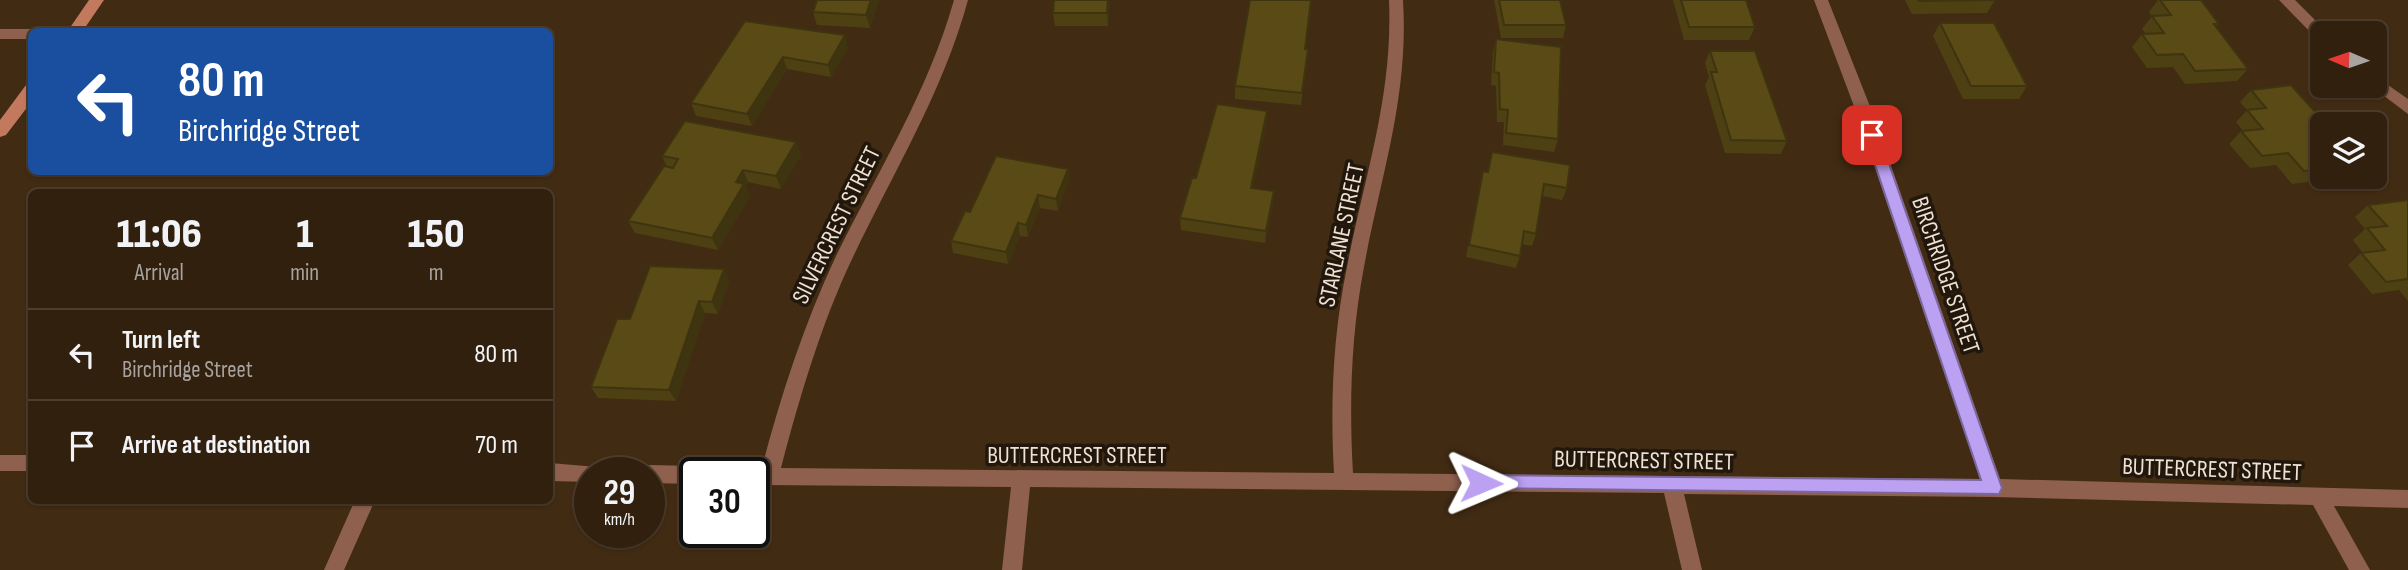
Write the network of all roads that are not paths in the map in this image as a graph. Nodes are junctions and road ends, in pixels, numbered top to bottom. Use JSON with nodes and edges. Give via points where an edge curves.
{"nodes":[{"id":1,"x":97,"y":0,"type":"edge"},
{"id":2,"x":961,"y":0,"type":"edge"},
{"id":3,"x":1396,"y":0,"type":"edge"},
{"id":4,"x":1821,"y":0,"type":"edge"},
{"id":5,"x":2286,"y":0,"type":"edge"},
{"id":6,"x":2310,"y":23,"type":"edge"},
{"id":7,"x":77,"y":28,"type":"edge"},
{"id":8,"x":0,"y":34,"type":"edge"},
{"id":9,"x":28,"y":34,"type":"edge"},
{"id":10,"x":2387,"y":90,"type":"edge"},
{"id":11,"x":28,"y":94,"type":"edge"},
{"id":12,"x":2408,"y":108,"type":"edge"},
{"id":13,"x":0,"y":131,"type":"edge"},
{"id":14,"x":769,"y":457,"type":"edge"},
{"id":15,"x":0,"y":463,"type":"edge"},
{"id":16,"x":28,"y":463,"type":"edge"},
{"id":17,"x":553,"y":472,"type":"edge"},
{"id":18,"x":574,"y":473,"type":"edge"},
{"id":19,"x":770,"y":476,"type":"edge"},
{"id":20,"x":1021,"y":480,"type":"junction"},
{"id":21,"x":1344,"y":481,"type":"junction"},
{"id":22,"x":1672,"y":485,"type":"junction"},
{"id":23,"x":1993,"y":488,"type":"junction"},
{"id":24,"x":2318,"y":496,"type":"junction"},
{"id":25,"x":2408,"y":499,"type":"edge"},
{"id":26,"x":363,"y":504,"type":"edge"},
{"id":27,"x":334,"y":570,"type":"edge"},
{"id":28,"x":1012,"y":570,"type":"edge"},
{"id":29,"x":1692,"y":570,"type":"edge"},
{"id":30,"x":2360,"y":570,"type":"edge"}],
"edges":[{"from":1,"to":7,"type":"main road"},
{"from":2,"to":14,"type":"street","name":"SILVERCREST STREET","via":[[934,81],[824,300]]},
{"from":3,"to":21,"type":"street","name":"STARLANE STREET","via":[[1398,64],[1391,121],[1355,267],[1347,326],[1341,430]]},
{"from":4,"to":23,"type":"street","name":"BIRCHRIDGE STREET"},
{"from":5,"to":6,"type":"street"},
{"from":8,"to":9,"type":"street"},
{"from":10,"to":12,"type":"street"},
{"from":11,"to":13,"type":"main road"},
{"from":15,"to":16,"type":"street"},
{"from":17,"to":18,"type":"street"},
{"from":19,"to":20,"type":"street","name":"BUTTERCREST STREET"},
{"from":20,"to":21,"type":"street","name":"BUTTERCREST STREET"},
{"from":20,"to":28,"type":"street"},
{"from":21,"to":22,"type":"street","name":"BUTTERCREST STREET"},
{"from":22,"to":23,"type":"street","name":"BUTTERCREST STREET"},
{"from":22,"to":29,"type":"street"},
{"from":23,"to":24,"type":"street","name":"BUTTERCREST STREET"},
{"from":24,"to":25,"type":"street","name":"BUTTERCREST STREET"},
{"from":24,"to":30,"type":"street"},
{"from":26,"to":27,"type":"street"}]}
